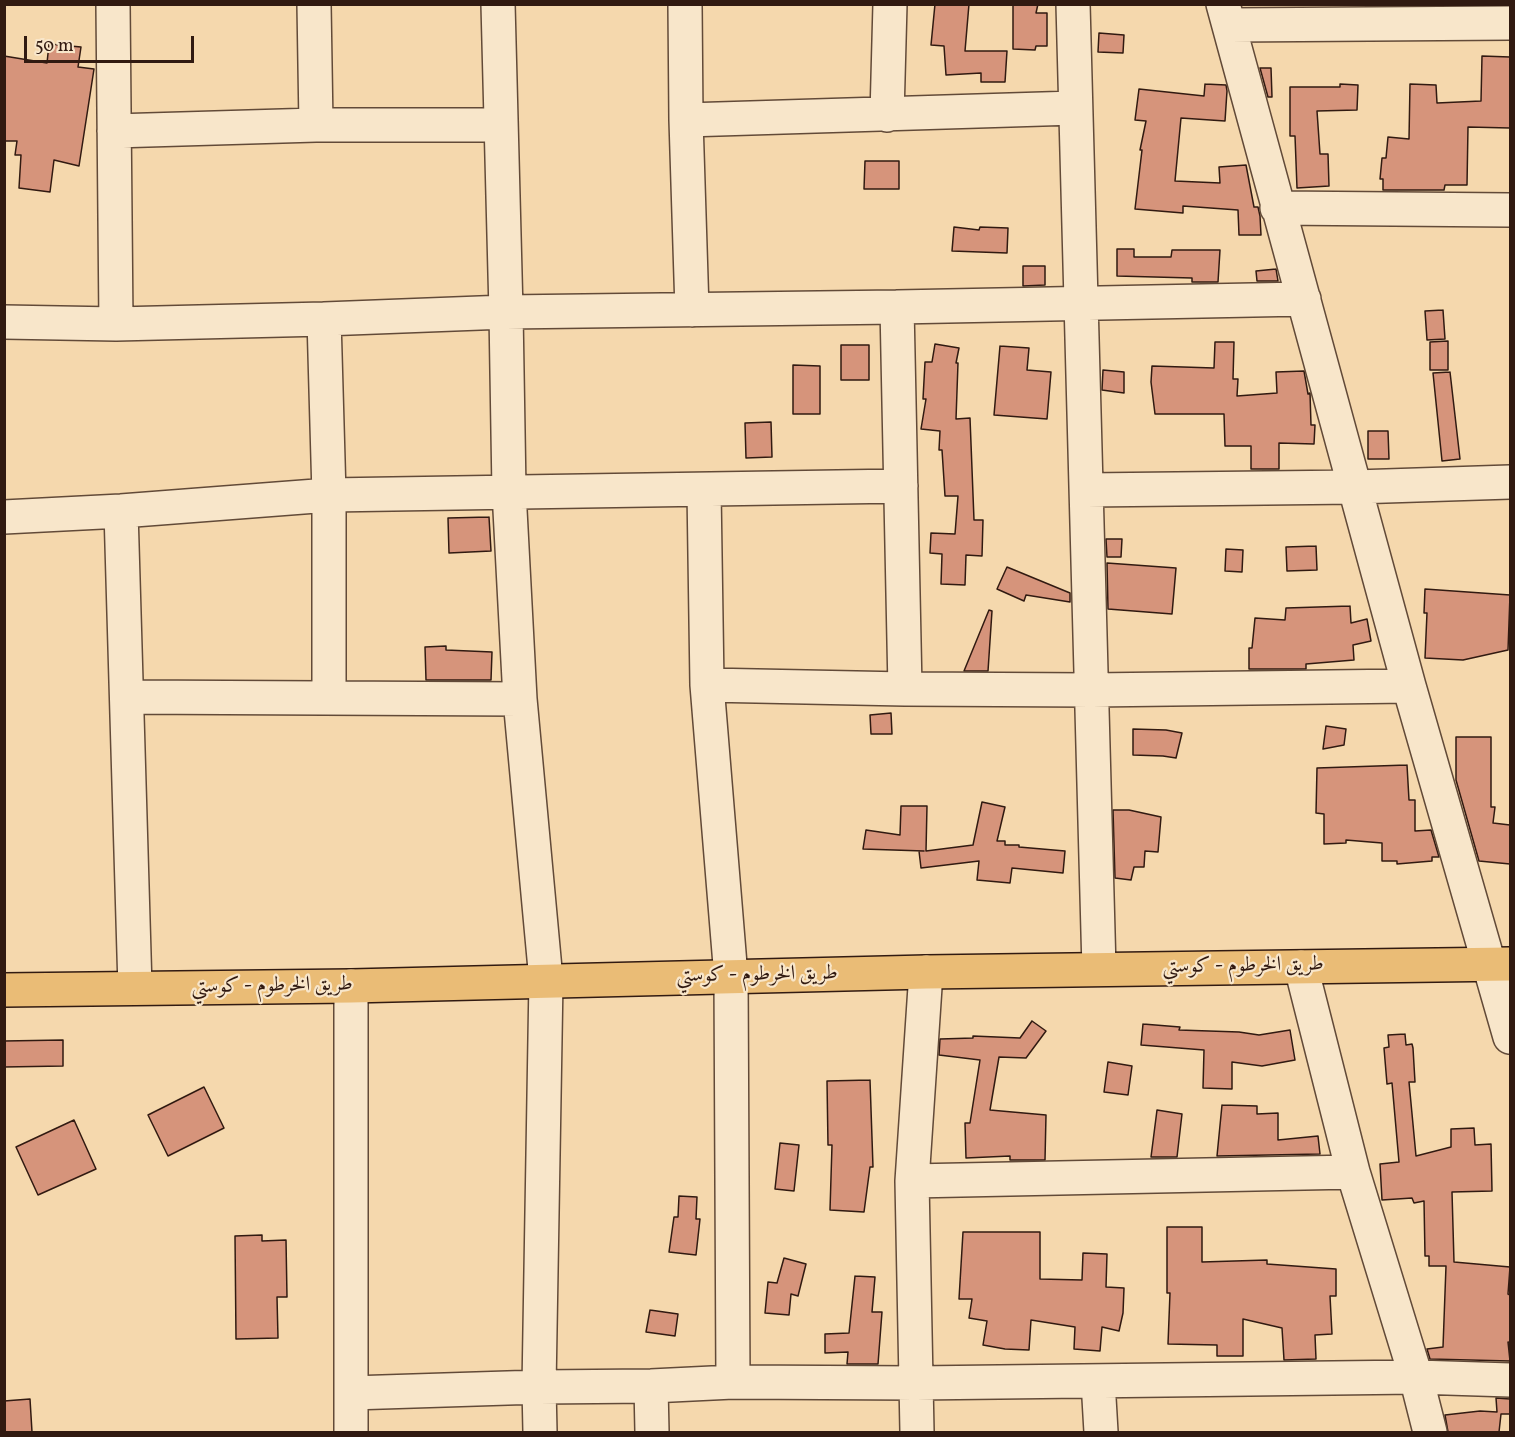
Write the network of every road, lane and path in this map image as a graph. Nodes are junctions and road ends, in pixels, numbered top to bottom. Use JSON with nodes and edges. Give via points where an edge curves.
{"nodes":[{"id":1,"x":113,"y":4,"type":"edge"},
{"id":2,"x":314,"y":4,"type":"edge"},
{"id":3,"x":498,"y":4,"type":"edge"},
{"id":4,"x":685,"y":4,"type":"edge"},
{"id":5,"x":890,"y":4,"type":"edge"},
{"id":6,"x":1073,"y":4,"type":"edge"},
{"id":7,"x":1226,"y":15,"type":"edge"},
{"id":8,"x":1510,"y":23,"type":"edge"},
{"id":9,"x":1075,"y":108,"type":"junction"},
{"id":10,"x":887,"y":114,"type":"junction"},
{"id":11,"x":686,"y":120,"type":"junction"},
{"id":12,"x":315,"y":125,"type":"junction"},
{"id":13,"x":500,"y":125,"type":"junction"},
{"id":14,"x":114,"y":130,"type":"junction"},
{"id":15,"x":1277,"y":208,"type":"junction"},
{"id":16,"x":1510,"y":210,"type":"edge"},
{"id":17,"x":1304,"y":298,"type":"junction"},
{"id":18,"x":1082,"y":302,"type":"junction"},
{"id":19,"x":897,"y":307,"type":"junction"},
{"id":20,"x":692,"y":310,"type":"junction"},
{"id":21,"x":506,"y":312,"type":"junction"},
{"id":22,"x":324,"y":319,"type":"junction"},
{"id":23,"x":4,"y":322,"type":"edge"},
{"id":24,"x":116,"y":324,"type":"junction"},
{"id":25,"x":1510,"y":482,"type":"edge"},
{"id":26,"x":901,"y":486,"type":"junction"},
{"id":27,"x":1355,"y":488,"type":"junction"},
{"id":28,"x":704,"y":490,"type":"junction"},
{"id":29,"x":1087,"y":490,"type":"junction"},
{"id":30,"x":509,"y":491,"type":"junction"},
{"id":31,"x":329,"y":495,"type":"junction"},
{"id":32,"x":121,"y":511,"type":"junction"},
{"id":33,"x":4,"y":517,"type":"edge"},
{"id":34,"x":707,"y":685,"type":"junction"},
{"id":35,"x":1409,"y":686,"type":"junction"},
{"id":36,"x":905,"y":689,"type":"junction"},
{"id":37,"x":1092,"y":690,"type":"junction"},
{"id":38,"x":128,"y":697,"type":"junction"},
{"id":39,"x":329,"y":698,"type":"junction"},
{"id":40,"x":520,"y":699,"type":"junction"},
{"id":41,"x":1500,"y":964,"type":"edge"},
{"id":42,"x":1301,"y":967,"type":"junction"},
{"id":43,"x":1099,"y":969,"type":"junction"},
{"id":44,"x":926,"y":972,"type":"junction"},
{"id":45,"x":731,"y":977,"type":"junction"},
{"id":46,"x":546,"y":980,"type":"junction"},
{"id":47,"x":351,"y":986,"type":"junction"},
{"id":48,"x":135,"y":988,"type":"junction"},
{"id":49,"x":4,"y":990,"type":"edge"},
{"id":50,"x":1510,"y":1037,"type":"edge"},
{"id":51,"x":1353,"y":1172,"type":"junction"},
{"id":52,"x":912,"y":1181,"type":"junction"},
{"id":53,"x":1416,"y":1377,"type":"junction"},
{"id":54,"x":1510,"y":1380,"type":"edge"},
{"id":55,"x":1098,"y":1381,"type":"junction"},
{"id":56,"x":733,"y":1382,"type":"junction"},
{"id":57,"x":916,"y":1383,"type":"junction"},
{"id":58,"x":651,"y":1386,"type":"junction"},
{"id":59,"x":539,"y":1387,"type":"junction"},
{"id":60,"x":351,"y":1393,"type":"junction"},
{"id":61,"x":351,"y":1432,"type":"edge"},
{"id":62,"x":540,"y":1432,"type":"edge"},
{"id":63,"x":652,"y":1432,"type":"edge"},
{"id":64,"x":917,"y":1432,"type":"edge"},
{"id":65,"x":1101,"y":1432,"type":"edge"},
{"id":66,"x":1430,"y":1432,"type":"edge"}],
"edges":[{"from":1,"to":14,"type":"street"},
{"from":2,"to":12,"type":"street"},
{"from":3,"to":13,"type":"street"},
{"from":4,"to":11,"type":"street"},
{"from":5,"to":10,"type":"street"},
{"from":6,"to":9,"type":"street"},
{"from":7,"to":8,"type":"street"},
{"from":7,"to":15,"type":"street"},
{"from":9,"to":10,"type":"street"},
{"from":9,"to":18,"type":"street"},
{"from":10,"to":11,"type":"street"},
{"from":11,"to":20,"type":"street"},
{"from":12,"to":13,"type":"street"},
{"from":12,"to":14,"type":"street"},
{"from":13,"to":21,"type":"street"},
{"from":14,"to":24,"type":"street"},
{"from":15,"to":16,"type":"street"},
{"from":15,"to":17,"type":"street"},
{"from":17,"to":18,"type":"street"},
{"from":17,"to":27,"type":"street"},
{"from":18,"to":19,"type":"street"},
{"from":18,"to":29,"type":"street"},
{"from":19,"to":20,"type":"street"},
{"from":19,"to":26,"type":"street"},
{"from":20,"to":21,"type":"street"},
{"from":21,"to":22,"type":"street"},
{"from":21,"to":30,"type":"street"},
{"from":22,"to":24,"type":"street"},
{"from":22,"to":31,"type":"street"},
{"from":23,"to":24,"type":"street"},
{"from":25,"to":27,"type":"street"},
{"from":26,"to":28,"type":"street"},
{"from":26,"to":36,"type":"street"},
{"from":27,"to":29,"type":"street"},
{"from":27,"to":35,"type":"street"},
{"from":28,"to":30,"type":"street"},
{"from":28,"to":34,"type":"street"},
{"from":29,"to":37,"type":"street"},
{"from":30,"to":31,"type":"street"},
{"from":30,"to":40,"type":"street"},
{"from":31,"to":32,"type":"street"},
{"from":31,"to":39,"type":"street"},
{"from":32,"to":33,"type":"street"},
{"from":32,"to":38,"type":"street"},
{"from":34,"to":36,"type":"street"},
{"from":34,"to":45,"type":"street"},
{"from":35,"to":37,"type":"street"},
{"from":35,"to":41,"type":"street"},
{"from":36,"to":37,"type":"street"},
{"from":37,"to":43,"type":"street"},
{"from":38,"to":39,"type":"street"},
{"from":38,"to":48,"type":"street"},
{"from":39,"to":40,"type":"street"},
{"from":40,"to":46,"type":"street"},
{"from":41,"to":42,"type":"highway","name":"طريق الخرطوم - كوستي"},
{"from":41,"to":50,"type":"street"},
{"from":42,"to":43,"type":"highway","name":"طريق الخرطوم - كوستي"},
{"from":42,"to":51,"type":"street"},
{"from":43,"to":44,"type":"highway","name":"طريق الخرطوم - كوستي"},
{"from":44,"to":45,"type":"highway","name":"طريق الخرطوم - كوستي"},
{"from":44,"to":52,"type":"street"},
{"from":45,"to":46,"type":"highway","name":"طريق الخرطوم - كوستي"},
{"from":45,"to":56,"type":"street"},
{"from":46,"to":47,"type":"highway","name":"طريق الخرطوم - كوستي"},
{"from":46,"to":59,"type":"street"},
{"from":47,"to":48,"type":"highway","name":"طريق الخرطوم - كوستي"},
{"from":47,"to":60,"type":"street"},
{"from":48,"to":49,"type":"highway","name":"طريق الخرطوم - كوستي"},
{"from":51,"to":52,"type":"street"},
{"from":51,"to":53,"type":"street"},
{"from":52,"to":57,"type":"street"},
{"from":53,"to":54,"type":"street"},
{"from":53,"to":55,"type":"street"},
{"from":53,"to":66,"type":"street"},
{"from":55,"to":57,"type":"street"},
{"from":55,"to":65,"type":"street"},
{"from":56,"to":57,"type":"street"},
{"from":56,"to":58,"type":"street"},
{"from":57,"to":64,"type":"street"},
{"from":58,"to":59,"type":"street"},
{"from":58,"to":63,"type":"street"},
{"from":59,"to":60,"type":"street"},
{"from":59,"to":62,"type":"street"},
{"from":60,"to":61,"type":"street"}]}
